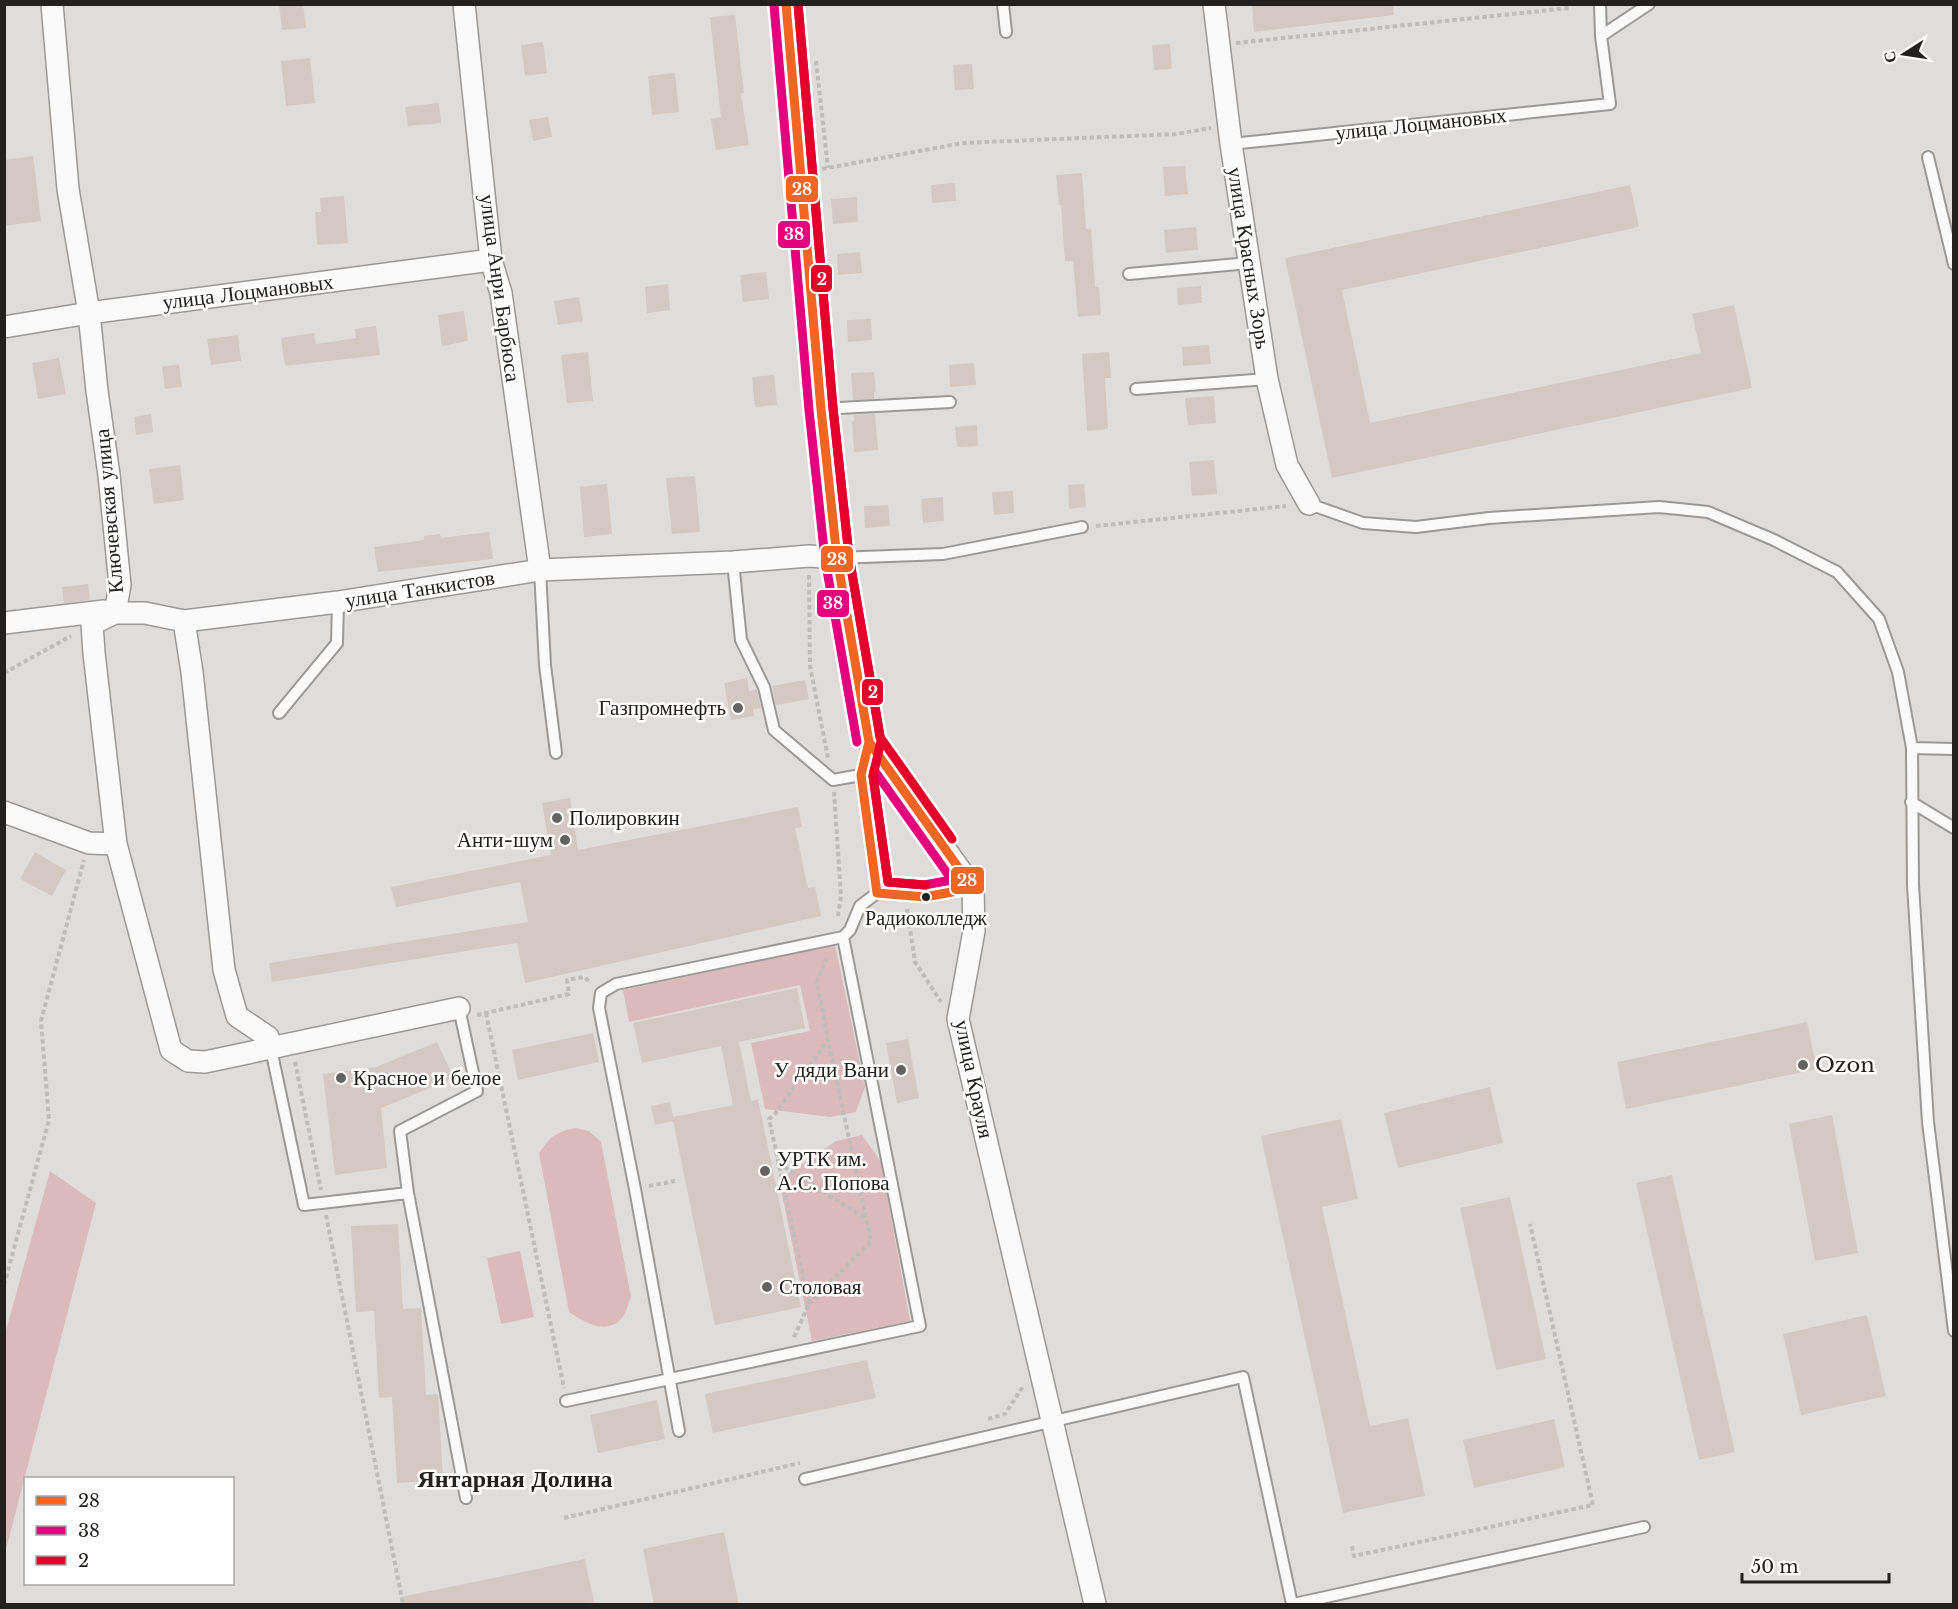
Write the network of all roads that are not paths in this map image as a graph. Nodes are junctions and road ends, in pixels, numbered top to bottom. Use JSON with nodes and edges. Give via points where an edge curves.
{"nodes":[{"id":1,"x":52,"y":4,"type":"edge"},
{"id":2,"x":464,"y":4,"type":"edge"},
{"id":3,"x":786,"y":4,"type":"edge"},
{"id":4,"x":1003,"y":4,"type":"edge"},
{"id":5,"x":1214,"y":4,"type":"edge"},
{"id":6,"x":1600,"y":4,"type":"edge"},
{"id":7,"x":1649,"y":4,"type":"edge"},
{"id":8,"x":1006,"y":32,"type":"dead end"},
{"id":9,"x":1601,"y":36,"type":"junction"},
{"id":10,"x":1230,"y":135,"type":"junction"},
{"id":11,"x":1928,"y":157,"type":"dead end"},
{"id":12,"x":491,"y":260,"type":"junction"},
{"id":13,"x":1249,"y":263,"type":"junction"},
{"id":14,"x":1953,"y":264,"type":"edge"},
{"id":15,"x":1129,"y":274,"type":"dead end"},
{"id":16,"x":89,"y":313,"type":"junction"},
{"id":17,"x":4,"y":327,"type":"edge"},
{"id":18,"x":1267,"y":379,"type":"junction"},
{"id":19,"x":1136,"y":389,"type":"dead end"},
{"id":20,"x":950,"y":402,"type":"dead end"},
{"id":21,"x":821,"y":409,"type":"junction"},
{"id":22,"x":1309,"y":504,"type":"joint"},
{"id":23,"x":1082,"y":527,"type":"road end"},
{"id":24,"x":837,"y":558,"type":"junction"},
{"id":25,"x":733,"y":562,"type":"junction"},
{"id":26,"x":540,"y":570,"type":"junction"},
{"id":27,"x":338,"y":602,"type":"junction"},
{"id":28,"x":115,"y":613,"type":"junction"},
{"id":29,"x":184,"y":621,"type":"junction"},
{"id":30,"x":4,"y":623,"type":"edge"},
{"id":31,"x":279,"y":713,"type":"dead end"},
{"id":32,"x":869,"y":742,"type":"junction"},
{"id":33,"x":1912,"y":748,"type":"junction"},
{"id":34,"x":1953,"y":749,"type":"edge"},
{"id":35,"x":556,"y":753,"type":"dead end"},
{"id":36,"x":861,"y":775,"type":"junction"},
{"id":37,"x":1911,"y":802,"type":"junction"},
{"id":38,"x":4,"y":812,"type":"edge"},
{"id":39,"x":1953,"y":828,"type":"edge"},
{"id":40,"x":116,"y":844,"type":"junction"},
{"id":41,"x":973,"y":888,"type":"junction"},
{"id":42,"x":877,"y":893,"type":"junction"},
{"id":43,"x":839,"y":938,"type":"junction"},
{"id":44,"x":460,"y":1013,"type":"joint"},
{"id":45,"x":271,"y":1049,"type":"junction"},
{"id":46,"x":408,"y":1193,"type":"junction"},
{"id":47,"x":1953,"y":1331,"type":"edge"},
{"id":48,"x":670,"y":1378,"type":"junction"},
{"id":49,"x":566,"y":1401,"type":"road end"},
{"id":50,"x":1051,"y":1421,"type":"junction"},
{"id":51,"x":679,"y":1431,"type":"dead end"},
{"id":52,"x":805,"y":1479,"type":"dead end"},
{"id":53,"x":466,"y":1498,"type":"dead end"},
{"id":54,"x":1644,"y":1527,"type":"dead end"},
{"id":55,"x":1095,"y":1605,"type":"edge"},
{"id":56,"x":1293,"y":1605,"type":"edge"}],
"edges":[{"from":1,"to":16,"type":"street","name":"Ключевская улица","via":[[68,189]]},
{"from":2,"to":12,"type":"street","name":"улица Анри Барбюса"},
{"from":3,"to":21,"type":"street"},
{"from":4,"to":8,"type":"lane"},
{"from":5,"to":10,"type":"street","name":"улица Красных Зорь"},
{"from":6,"to":9,"type":"lane"},
{"from":7,"to":9,"type":"lane"},
{"from":9,"to":10,"type":"lane","name":"улица Лоцмановых","via":[[1610,104]]},
{"from":10,"to":13,"type":"street","name":"улица Красных Зорь"},
{"from":11,"to":14,"type":"lane"},
{"from":12,"to":16,"type":"street","name":"улица Лоцмановых"},
{"from":12,"to":26,"type":"street","name":"улица Анри Барбюса","via":[[501,293]]},
{"from":13,"to":15,"type":"lane"},
{"from":13,"to":18,"type":"street","name":"улица Красных Зорь"},
{"from":16,"to":17,"type":"street","name":"улица Лоцмановых"},
{"from":16,"to":28,"type":"street","name":"Ключевская улица","via":[[120,585]]},
{"from":18,"to":19,"type":"lane"},
{"from":18,"to":22,"type":"street","name":"улица Красных Зорь","via":[[1287,465]]},
{"from":20,"to":21,"type":"lane"},
{"from":21,"to":24,"type":"street"},
{"from":22,"to":33,"type":"lane","via":[[1363,523],[1416,527],[1659,507],[1708,512],[1837,572],[1880,619],[1898,672]]},
{"from":23,"to":24,"type":"lane","via":[[943,554]]},
{"from":24,"to":25,"type":"street","name":"улица Танкистов","via":[[809,556]]},
{"from":24,"to":32,"type":"street"},
{"from":25,"to":26,"type":"street","name":"улица Танкистов"},
{"from":25,"to":36,"type":"lane","via":[[741,640],[764,687],[774,730],[833,780]]},
{"from":26,"to":27,"type":"street","name":"улица Танкистов"},
{"from":26,"to":35,"type":"lane","via":[[545,665]]},
{"from":27,"to":29,"type":"street","name":"улица Танкистов"},
{"from":27,"to":31,"type":"lane","via":[[337,643]]},
{"from":28,"to":29,"type":"street","name":"улица Танкистов","via":[[145,613]]},
{"from":28,"to":30,"type":"street","name":"улица Танкистов"},
{"from":28,"to":40,"type":"street","name":"Ключевская улица","via":[[93,624]]},
{"from":29,"to":45,"type":"street","via":[[224,970],[237,1016],[268,1037]]},
{"from":32,"to":36,"type":"lane"},
{"from":32,"to":41,"type":"street"},
{"from":33,"to":34,"type":"lane"},
{"from":33,"to":37,"type":"lane"},
{"from":36,"to":42,"type":"lane"},
{"from":37,"to":39,"type":"lane"},
{"from":37,"to":47,"type":"lane","via":[[1928,1122]]},
{"from":38,"to":40,"type":"street","via":[[89,843]]},
{"from":40,"to":45,"type":"street","via":[[171,1050],[188,1061],[205,1062]]},
{"from":41,"to":42,"type":"lane","via":[[926,897]]},
{"from":41,"to":50,"type":"street","name":"улица Крауля","via":[[974,931],[958,1018]]},
{"from":42,"to":43,"type":"lane","via":[[860,906],[850,930]]},
{"from":43,"to":48,"type":"lane","via":[[616,984],[601,993],[599,1008]]},
{"from":43,"to":48,"type":"lane","via":[[920,1326]]},
{"from":44,"to":45,"type":"street"},
{"from":44,"to":46,"type":"lane","via":[[477,1091],[400,1131]]},
{"from":45,"to":46,"type":"lane","via":[[304,1204]]},
{"from":46,"to":53,"type":"lane"},
{"from":48,"to":49,"type":"lane"},
{"from":48,"to":51,"type":"lane"},
{"from":50,"to":52,"type":"lane"},
{"from":50,"to":55,"type":"street","name":"улица Крауля"},
{"from":50,"to":56,"type":"lane","via":[[1243,1377]]},
{"from":54,"to":56,"type":"lane"}]}
